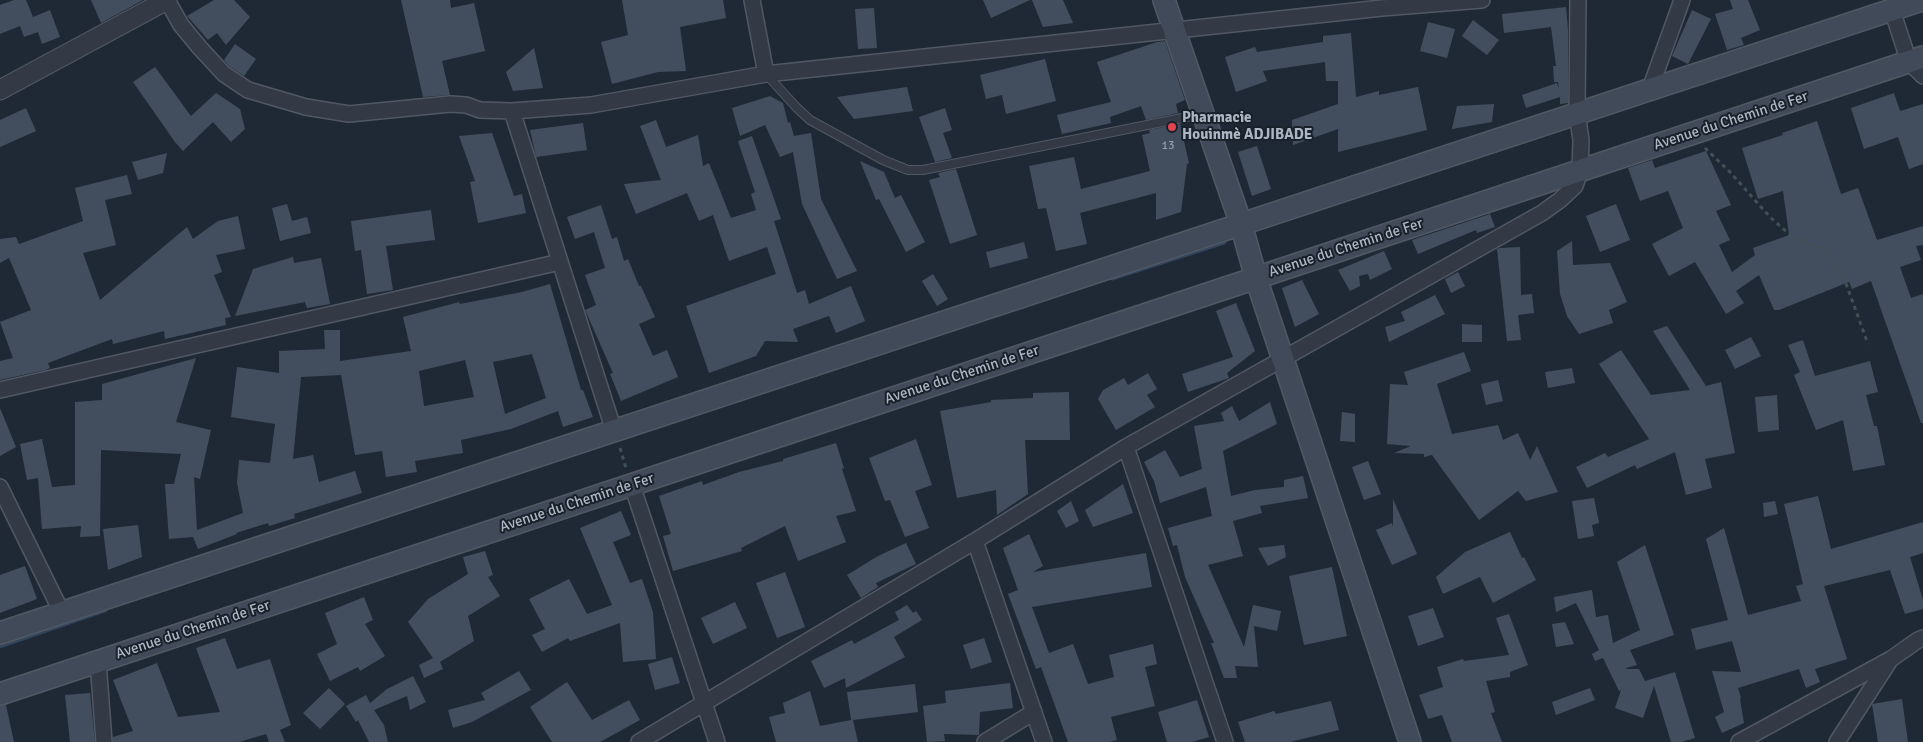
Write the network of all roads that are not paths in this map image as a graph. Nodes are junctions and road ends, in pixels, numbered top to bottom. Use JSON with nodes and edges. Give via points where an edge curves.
{"nodes":[{"id":1,"x":167,"y":0,"type":"edge"},
{"id":2,"x":752,"y":0,"type":"edge"},
{"id":3,"x":1164,"y":0,"type":"edge"},
{"id":4,"x":1482,"y":0,"type":"edge"},
{"id":5,"x":1578,"y":0,"type":"edge"},
{"id":6,"x":1682,"y":0,"type":"edge"},
{"id":7,"x":1922,"y":0,"type":"edge"},
{"id":8,"x":1380,"y":4,"type":"edge"},
{"id":9,"x":1892,"y":10,"type":"junction"},
{"id":10,"x":1175,"y":31,"type":"junction"},
{"id":11,"x":1918,"y":65,"type":"edge"},
{"id":12,"x":766,"y":74,"type":"junction"},
{"id":13,"x":0,"y":90,"type":"edge"},
{"id":14,"x":1650,"y":90,"type":"junction"},
{"id":15,"x":512,"y":111,"type":"junction"},
{"id":16,"x":1577,"y":113,"type":"junction"},
{"id":17,"x":1202,"y":114,"type":"junction"},
{"id":18,"x":1580,"y":171,"type":"junction"},
{"id":19,"x":1241,"y":224,"type":"junction"},
{"id":20,"x":560,"y":262,"type":"junction"},
{"id":21,"x":1256,"y":278,"type":"junction"},
{"id":22,"x":1284,"y":357,"type":"junction"},
{"id":23,"x":0,"y":390,"type":"edge"},
{"id":24,"x":614,"y":431,"type":"junction"},
{"id":25,"x":1126,"y":446,"type":"junction"},
{"id":26,"x":632,"y":485,"type":"junction"},
{"id":27,"x":0,"y":487,"type":"edge"},
{"id":28,"x":976,"y":541,"type":"junction"},
{"id":29,"x":62,"y":613,"type":"junction"},
{"id":30,"x":0,"y":633,"type":"edge"},
{"id":31,"x":1921,"y":636,"type":"edge"},
{"id":32,"x":1891,"y":659,"type":"junction"},
{"id":33,"x":98,"y":661,"type":"junction"},
{"id":34,"x":0,"y":694,"type":"edge"},
{"id":35,"x":704,"y":704,"type":"junction"},
{"id":36,"x":1034,"y":712,"type":"junction"},
{"id":37,"x":104,"y":742,"type":"edge"},
{"id":38,"x":639,"y":742,"type":"edge"},
{"id":39,"x":717,"y":742,"type":"edge"},
{"id":40,"x":985,"y":742,"type":"edge"},
{"id":41,"x":1044,"y":742,"type":"edge"},
{"id":42,"x":1225,"y":742,"type":"edge"},
{"id":43,"x":1410,"y":742,"type":"edge"},
{"id":44,"x":1739,"y":742,"type":"edge"},
{"id":45,"x":1838,"y":742,"type":"edge"}],
"edges":[{"from":1,"to":13,"type":"street"},
{"from":1,"to":15,"type":"street","via":[[181,25],[224,74],[248,90],[271,98],[349,114],[450,104],[480,110]]},
{"from":2,"to":12,"type":"street"},
{"from":3,"to":10,"type":"main road"},
{"from":4,"to":8,"type":"street"},
{"from":5,"to":16,"type":"street"},
{"from":6,"to":14,"type":"street"},
{"from":7,"to":9,"type":"main road"},
{"from":8,"to":10,"type":"street"},
{"from":9,"to":11,"type":"street"},
{"from":9,"to":14,"type":"main road"},
{"from":10,"to":12,"type":"street"},
{"from":10,"to":17,"type":"main road"},
{"from":11,"to":18,"type":"main road","name":"Avenue du Chemin de Fer"},
{"from":12,"to":15,"type":"street","via":[[591,105]]},
{"from":12,"to":17,"type":"lane","via":[[810,120],[908,170],[922,170]]},
{"from":14,"to":16,"type":"main road"},
{"from":15,"to":20,"type":"street"},
{"from":16,"to":18,"type":"street","via":[[1581,140]]},
{"from":16,"to":19,"type":"main road"},
{"from":17,"to":19,"type":"main road"},
{"from":18,"to":21,"type":"main road","name":"Avenue du Chemin de Fer"},
{"from":18,"to":22,"type":"street","via":[[1575,186],[1542,213]]},
{"from":19,"to":21,"type":"main road"},
{"from":19,"to":24,"type":"main road"},
{"from":20,"to":23,"type":"street"},
{"from":20,"to":24,"type":"street"},
{"from":21,"to":22,"type":"main road"},
{"from":21,"to":26,"type":"main road","name":"Avenue du Chemin de Fer"},
{"from":22,"to":25,"type":"street"},
{"from":22,"to":43,"type":"main road"},
{"from":24,"to":29,"type":"main road"},
{"from":25,"to":28,"type":"street"},
{"from":25,"to":42,"type":"street"},
{"from":26,"to":33,"type":"main road","name":"Avenue du Chemin de Fer"},
{"from":26,"to":35,"type":"street"},
{"from":27,"to":29,"type":"street"},
{"from":28,"to":35,"type":"street"},
{"from":28,"to":36,"type":"street"},
{"from":29,"to":30,"type":"main road"},
{"from":31,"to":32,"type":"street"},
{"from":32,"to":44,"type":"street"},
{"from":32,"to":45,"type":"street"},
{"from":33,"to":34,"type":"main road","name":"Avenue du Chemin de Fer"},
{"from":33,"to":37,"type":"street"},
{"from":35,"to":38,"type":"street"},
{"from":35,"to":39,"type":"street"},
{"from":36,"to":40,"type":"street"},
{"from":36,"to":41,"type":"street"}]}
